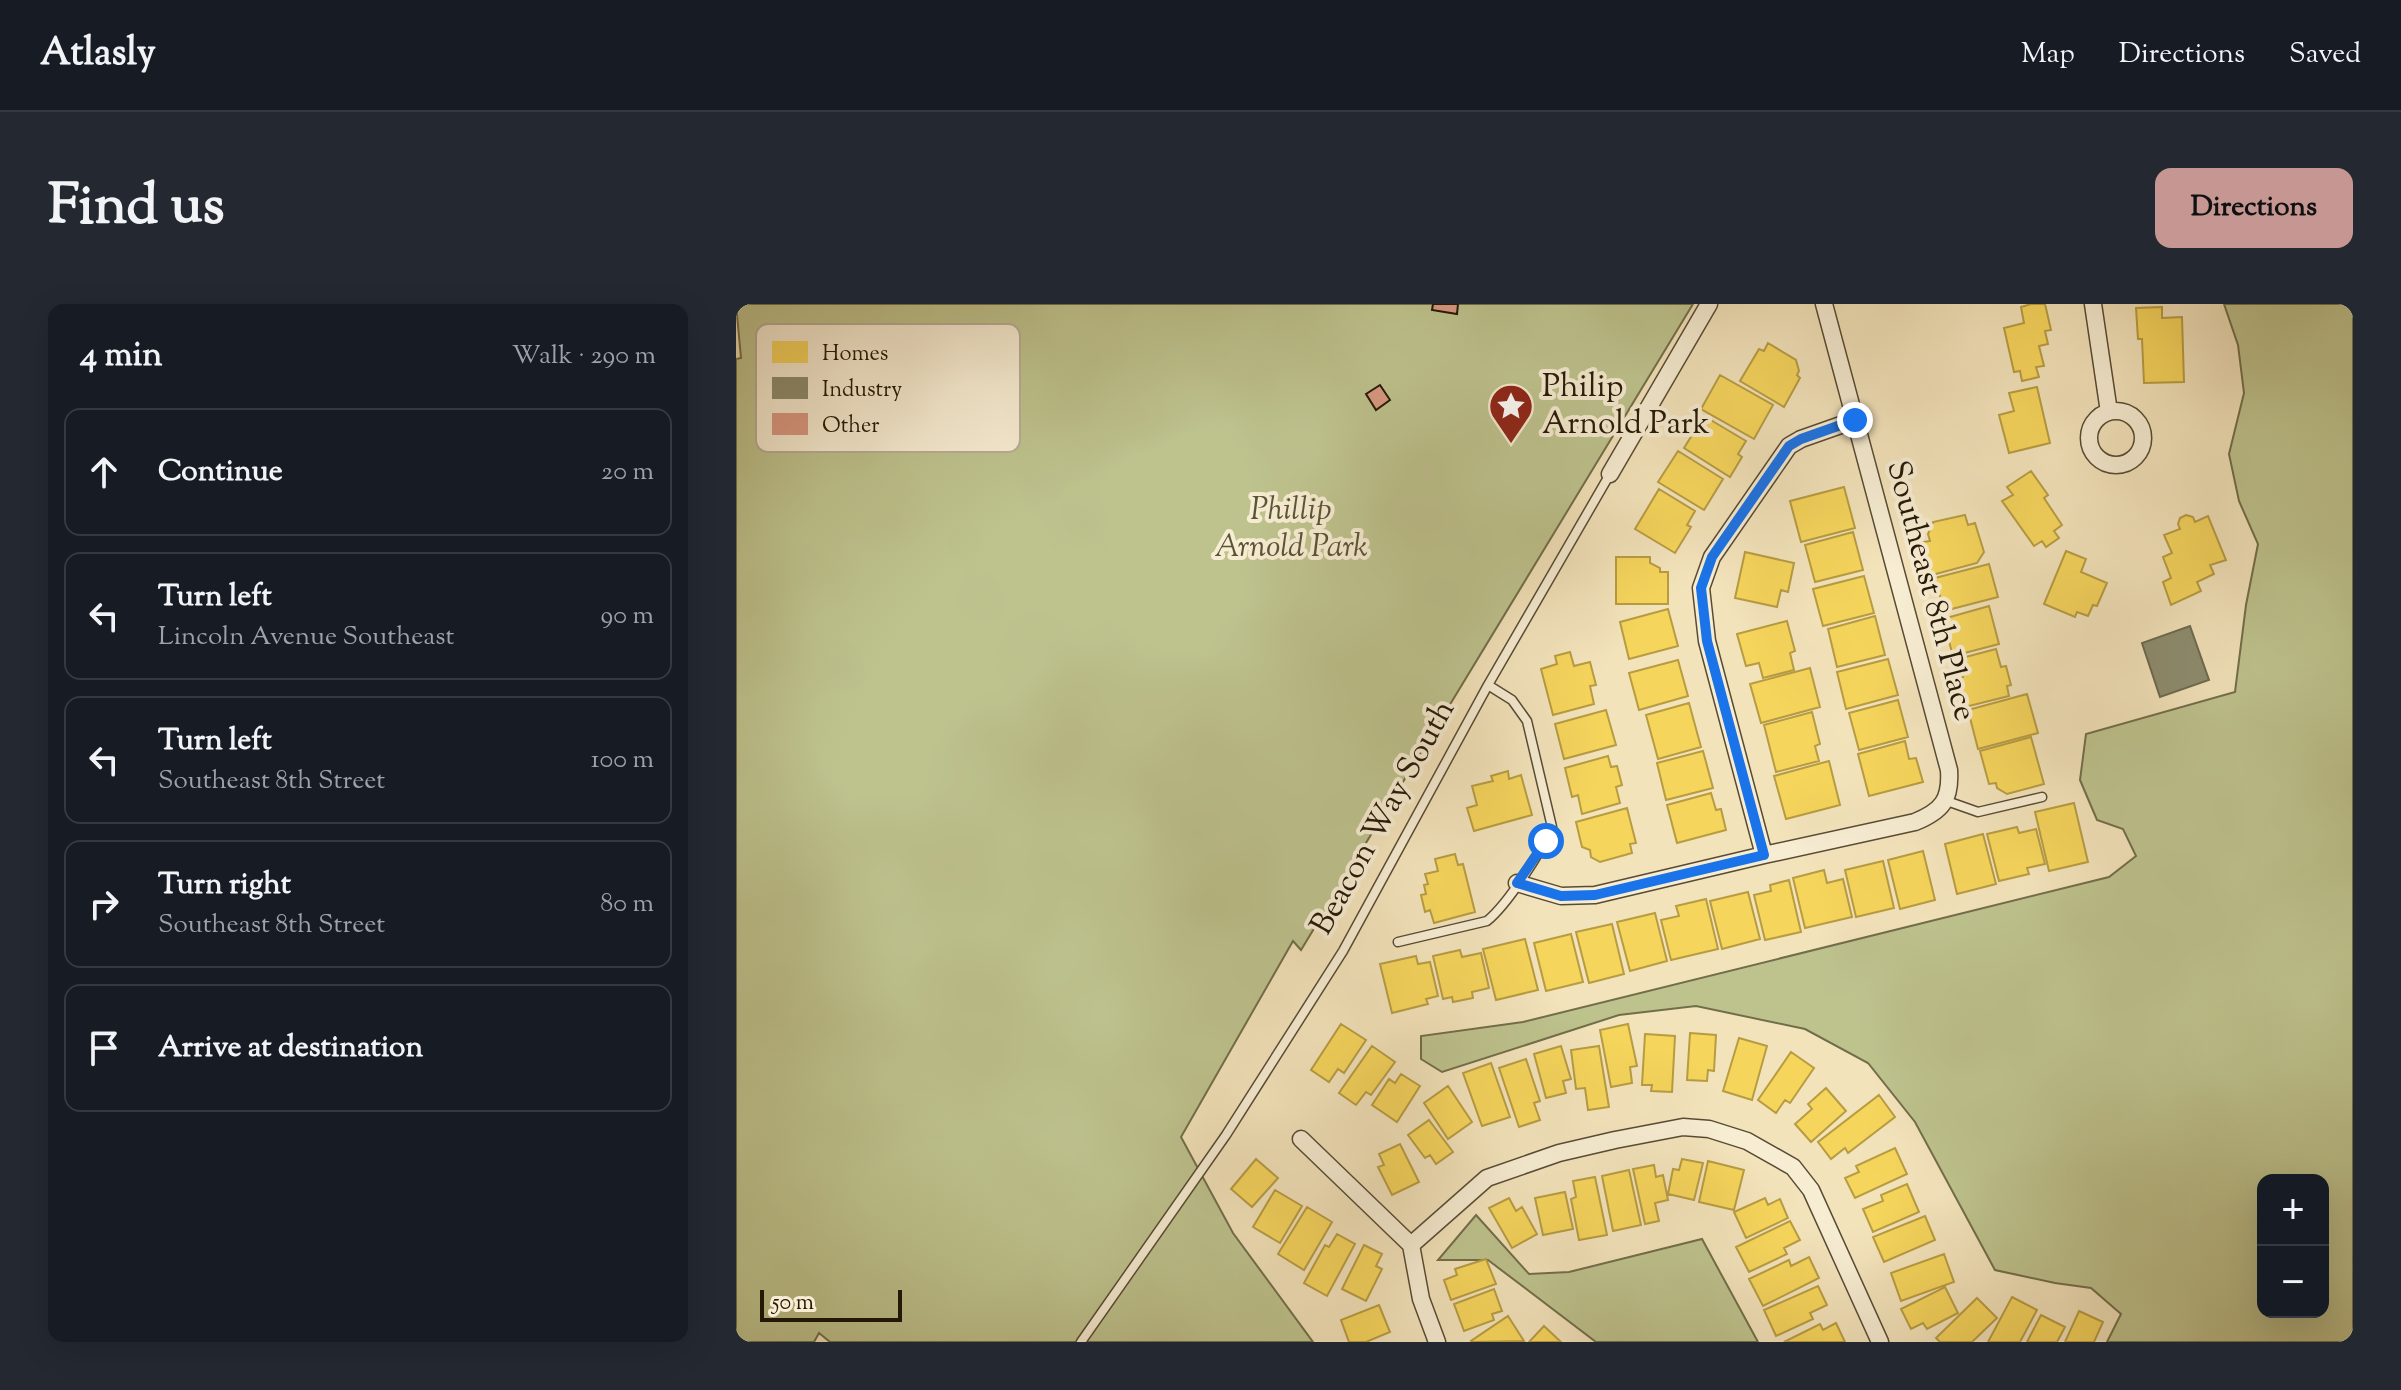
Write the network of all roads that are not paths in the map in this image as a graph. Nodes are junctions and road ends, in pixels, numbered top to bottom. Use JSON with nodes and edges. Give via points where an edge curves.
{"nodes":[{"id":1,"x":1709,"y":304,"type":"edge"},
{"id":2,"x":1824,"y":304,"type":"edge"},
{"id":3,"x":2093,"y":304,"type":"edge"},
{"id":4,"x":2109,"y":412,"type":"dead end"},
{"id":5,"x":1855,"y":420,"type":"junction"},
{"id":6,"x":1610,"y":474,"type":"joint"},
{"id":7,"x":1488,"y":685,"type":"junction"},
{"id":8,"x":2042,"y":797,"type":"dead end"},
{"id":9,"x":1944,"y":800,"type":"junction"},
{"id":10,"x":1764,"y":855,"type":"junction"},
{"id":11,"x":1517,"y":883,"type":"junction"},
{"id":12,"x":1398,"y":942,"type":"dead end"},
{"id":13,"x":1301,"y":1139,"type":"dead end"},
{"id":14,"x":1411,"y":1245,"type":"junction"},
{"id":15,"x":1081,"y":1342,"type":"edge"},
{"id":16,"x":1437,"y":1342,"type":"edge"},
{"id":17,"x":1880,"y":1342,"type":"edge"}],
"edges":[{"from":1,"to":6,"type":"street","name":"Beacon Way South"},
{"from":2,"to":5,"type":"street","name":"Southeast 8th Place"},
{"from":3,"to":4,"type":"street"},
{"from":5,"to":9,"type":"street","name":"Southeast 8th Place","via":[[1949,770]]},
{"from":5,"to":10,"type":"street","via":[[1789,446],[1712,557],[1701,588],[1707,641]]},
{"from":6,"to":7,"type":"lane","name":"Beacon Way South"},
{"from":7,"to":11,"type":"lane","via":[[1512,700],[1527,721],[1552,827]]},
{"from":7,"to":15,"type":"lane","name":"Beacon Way South","via":[[1343,951],[1226,1135]]},
{"from":8,"to":9,"type":"lane","via":[[1978,812]]},
{"from":9,"to":10,"type":"street","via":[[1933,814],[1915,822]]},
{"from":10,"to":11,"type":"street","via":[[1595,895],[1561,896]]},
{"from":11,"to":12,"type":"lane","via":[[1487,921]]},
{"from":13,"to":14,"type":"street"},
{"from":14,"to":16,"type":"street","via":[[1421,1299]]},
{"from":14,"to":17,"type":"street","via":[[1487,1178],[1615,1140],[1683,1127],[1709,1129],[1747,1141],[1793,1167],[1811,1190]]}]}
